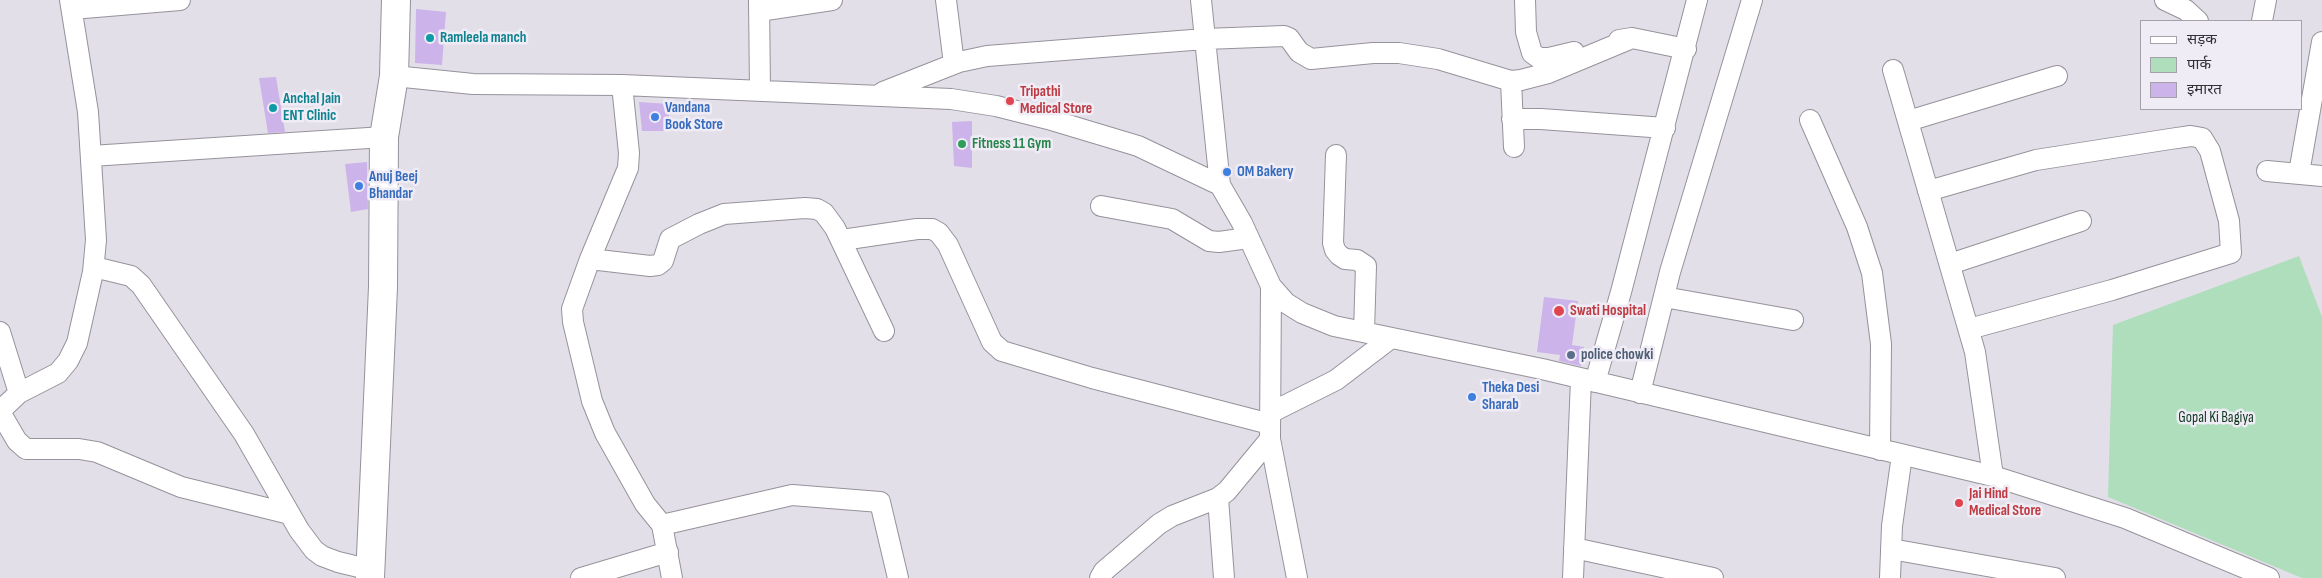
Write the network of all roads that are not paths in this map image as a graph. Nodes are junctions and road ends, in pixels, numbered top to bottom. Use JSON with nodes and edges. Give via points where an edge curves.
{"nodes":[{"id":1,"x":180,"y":0,"type":"edge"},
{"id":2,"x":396,"y":0,"type":"edge"},
{"id":3,"x":832,"y":0,"type":"edge"},
{"id":4,"x":946,"y":0,"type":"edge"},
{"id":5,"x":1201,"y":0,"type":"edge"},
{"id":6,"x":1525,"y":0,"type":"edge"},
{"id":7,"x":1697,"y":0,"type":"edge"},
{"id":8,"x":1752,"y":0,"type":"edge"},
{"id":9,"x":2165,"y":0,"type":"edge"},
{"id":10,"x":2266,"y":0,"type":"edge"},
{"id":11,"x":71,"y":5,"type":"edge"},
{"id":12,"x":759,"y":5,"type":"edge"},
{"id":13,"x":2197,"y":20,"type":"edge"},
{"id":14,"x":2262,"y":20,"type":"edge"},
{"id":15,"x":1632,"y":38,"type":"junction"},
{"id":16,"x":1205,"y":39,"type":"junction"},
{"id":17,"x":2322,"y":42,"type":"edge"},
{"id":18,"x":1686,"y":49,"type":"junction"},
{"id":19,"x":954,"y":64,"type":"junction"},
{"id":20,"x":2308,"y":68,"type":"edge"},
{"id":21,"x":1893,"y":70,"type":"dead end"},
{"id":22,"x":394,"y":76,"type":"junction"},
{"id":23,"x":2058,"y":76,"type":"dead end"},
{"id":24,"x":1511,"y":81,"type":"junction"},
{"id":25,"x":622,"y":85,"type":"junction"},
{"id":26,"x":760,"y":90,"type":"junction"},
{"id":27,"x":875,"y":95,"type":"junction"},
{"id":28,"x":1512,"y":119,"type":"junction"},
{"id":29,"x":1810,"y":120,"type":"dead end"},
{"id":30,"x":1908,"y":121,"type":"junction"},
{"id":31,"x":1665,"y":128,"type":"junction"},
{"id":32,"x":384,"y":137,"type":"junction"},
{"id":33,"x":1514,"y":147,"type":"dead end"},
{"id":34,"x":1336,"y":155,"type":"dead end"},
{"id":35,"x":90,"y":156,"type":"junction"},
{"id":36,"x":2267,"y":171,"type":"dead end"},
{"id":37,"x":2298,"y":174,"type":"junction"},
{"id":38,"x":2322,"y":176,"type":"edge"},
{"id":39,"x":1220,"y":185,"type":"junction"},
{"id":40,"x":1928,"y":191,"type":"junction"},
{"id":41,"x":1101,"y":206,"type":"dead end"},
{"id":42,"x":2081,"y":221,"type":"dead end"},
{"id":43,"x":1248,"y":238,"type":"junction"},
{"id":44,"x":842,"y":240,"type":"junction"},
{"id":45,"x":590,"y":259,"type":"junction"},
{"id":46,"x":1950,"y":264,"type":"junction"},
{"id":47,"x":94,"y":267,"type":"junction"},
{"id":48,"x":1271,"y":286,"type":"junction"},
{"id":49,"x":1664,"y":297,"type":"junction"},
{"id":50,"x":1793,"y":320,"type":"dead end"},
{"id":51,"x":1969,"y":329,"type":"junction"},
{"id":52,"x":884,"y":331,"type":"dead end"},
{"id":53,"x":0,"y":332,"type":"edge"},
{"id":54,"x":1364,"y":332,"type":"junction"},
{"id":55,"x":1391,"y":338,"type":"junction"},
{"id":56,"x":1588,"y":380,"type":"junction"},
{"id":57,"x":19,"y":392,"type":"junction"},
{"id":58,"x":1640,"y":393,"type":"junction"},
{"id":59,"x":0,"y":412,"type":"edge"},
{"id":60,"x":1270,"y":425,"type":"junction"},
{"id":61,"x":1880,"y":450,"type":"junction"},
{"id":62,"x":1902,"y":455,"type":"junction"},
{"id":63,"x":1993,"y":476,"type":"junction"},
{"id":64,"x":1218,"y":498,"type":"junction"},
{"id":65,"x":290,"y":514,"type":"junction"},
{"id":66,"x":662,"y":525,"type":"junction"},
{"id":67,"x":1574,"y":548,"type":"junction"},
{"id":68,"x":1891,"y":549,"type":"junction"},
{"id":69,"x":668,"y":552,"type":"junction"},
{"id":70,"x":370,"y":574,"type":"edge"},
{"id":71,"x":2033,"y":576,"type":"edge"},
{"id":72,"x":581,"y":578,"type":"edge"},
{"id":73,"x":672,"y":578,"type":"edge"},
{"id":74,"x":898,"y":578,"type":"edge"},
{"id":75,"x":1100,"y":578,"type":"edge"},
{"id":76,"x":1224,"y":578,"type":"edge"},
{"id":77,"x":1297,"y":578,"type":"edge"},
{"id":78,"x":1574,"y":578,"type":"edge"},
{"id":79,"x":1713,"y":578,"type":"edge"},
{"id":80,"x":1890,"y":578,"type":"edge"},
{"id":81,"x":2056,"y":578,"type":"edge"},
{"id":82,"x":2269,"y":578,"type":"edge"}],
"edges":[{"from":1,"to":11,"type":"street"},
{"from":2,"to":22,"type":"main road"},
{"from":3,"to":12,"type":"street"},
{"from":4,"to":19,"type":"street"},
{"from":5,"to":16,"type":"street"},
{"from":6,"to":15,"type":"street","via":[[1528,43],[1532,53],[1539,58]]},
{"from":7,"to":18,"type":"street"},
{"from":8,"to":49,"type":"street"},
{"from":9,"to":13,"type":"street","via":[[2186,10]]},
{"from":10,"to":14,"type":"street"},
{"from":11,"to":35,"type":"street","via":[[88,112]]},
{"from":12,"to":26,"type":"street"},
{"from":15,"to":18,"type":"street"},
{"from":15,"to":24,"type":"street","via":[[1548,73]]},
{"from":16,"to":19,"type":"street","via":[[987,56]]},
{"from":16,"to":24,"type":"street","via":[[1284,36],[1311,59],[1399,53],[1438,59]]},
{"from":16,"to":39,"type":"street"},
{"from":17,"to":20,"type":"street"},
{"from":18,"to":31,"type":"street"},
{"from":19,"to":27,"type":"street"},
{"from":20,"to":37,"type":"street"},
{"from":21,"to":30,"type":"street"},
{"from":22,"to":25,"type":"street","via":[[473,84]]},
{"from":22,"to":32,"type":"main road"},
{"from":23,"to":30,"type":"street"},
{"from":24,"to":28,"type":"street"},
{"from":25,"to":26,"type":"street"},
{"from":25,"to":45,"type":"street","via":[[628,168]]},
{"from":26,"to":27,"type":"street"},
{"from":27,"to":39,"type":"street","via":[[951,99],[1048,119],[1138,146]]},
{"from":28,"to":31,"type":"street","via":[[1541,118]]},
{"from":28,"to":33,"type":"street"},
{"from":29,"to":61,"type":"street","via":[[1857,227],[1872,273],[1881,344]]},
{"from":30,"to":40,"type":"street"},
{"from":31,"to":56,"type":"street","via":[[1622,292]]},
{"from":32,"to":35,"type":"street"},
{"from":32,"to":70,"type":"main road","via":[[383,287]]},
{"from":34,"to":54,"type":"street","via":[[1333,243],[1339,255],[1366,266]]},
{"from":35,"to":47,"type":"street","via":[[96,240]]},
{"from":36,"to":37,"type":"street"},
{"from":37,"to":38,"type":"street"},
{"from":39,"to":43,"type":"street"},
{"from":40,"to":46,"type":"street"},
{"from":40,"to":51,"type":"street","via":[[2036,160],[2191,136],[2202,138],[2210,151],[2229,221],[2232,253]]},
{"from":41,"to":43,"type":"street","via":[[1172,219],[1209,241]]},
{"from":42,"to":46,"type":"street"},
{"from":43,"to":48,"type":"street"},
{"from":44,"to":45,"type":"street","via":[[824,213],[817,210],[738,212],[724,214],[677,234],[670,239],[663,261],[658,265]]},
{"from":44,"to":52,"type":"street"},
{"from":44,"to":60,"type":"street","via":[[917,229],[939,232],[992,342],[1002,351]]},
{"from":45,"to":66,"type":"street","via":[[572,308],[572,322],[592,401],[605,433],[645,504]]},
{"from":46,"to":51,"type":"street"},
{"from":47,"to":57,"type":"street","via":[[77,343],[68,361],[58,373]]},
{"from":47,"to":65,"type":"street","via":[[131,276],[141,285],[244,434]]},
{"from":48,"to":54,"type":"street","via":[[1286,303],[1302,313],[1334,326]]},
{"from":48,"to":60,"type":"street"},
{"from":49,"to":50,"type":"street"},
{"from":49,"to":58,"type":"street"},
{"from":51,"to":63,"type":"street","via":[[1980,375]]},
{"from":53,"to":57,"type":"street"},
{"from":54,"to":55,"type":"street"},
{"from":55,"to":56,"type":"street"},
{"from":55,"to":60,"type":"street"},
{"from":56,"to":58,"type":"street"},
{"from":56,"to":67,"type":"street"},
{"from":57,"to":59,"type":"street"},
{"from":58,"to":61,"type":"street"},
{"from":59,"to":65,"type":"street","via":[[26,449],[97,452],[181,487]]},
{"from":60,"to":64,"type":"street","via":[[1227,491]]},
{"from":60,"to":77,"type":"street"},
{"from":61,"to":62,"type":"street"},
{"from":62,"to":63,"type":"street"},
{"from":62,"to":68,"type":"street"},
{"from":63,"to":82,"type":"street","via":[[2125,518]]},
{"from":64,"to":75,"type":"street","via":[[1159,524]]},
{"from":64,"to":76,"type":"street"},
{"from":65,"to":70,"type":"street","via":[[314,550]]},
{"from":66,"to":69,"type":"street"},
{"from":66,"to":74,"type":"street","via":[[792,495],[880,502]]},
{"from":67,"to":78,"type":"street"},
{"from":67,"to":79,"type":"street"},
{"from":68,"to":71,"type":"street"},
{"from":68,"to":80,"type":"street"},
{"from":69,"to":72,"type":"street"},
{"from":69,"to":73,"type":"street"},
{"from":71,"to":81,"type":"street"}]}
